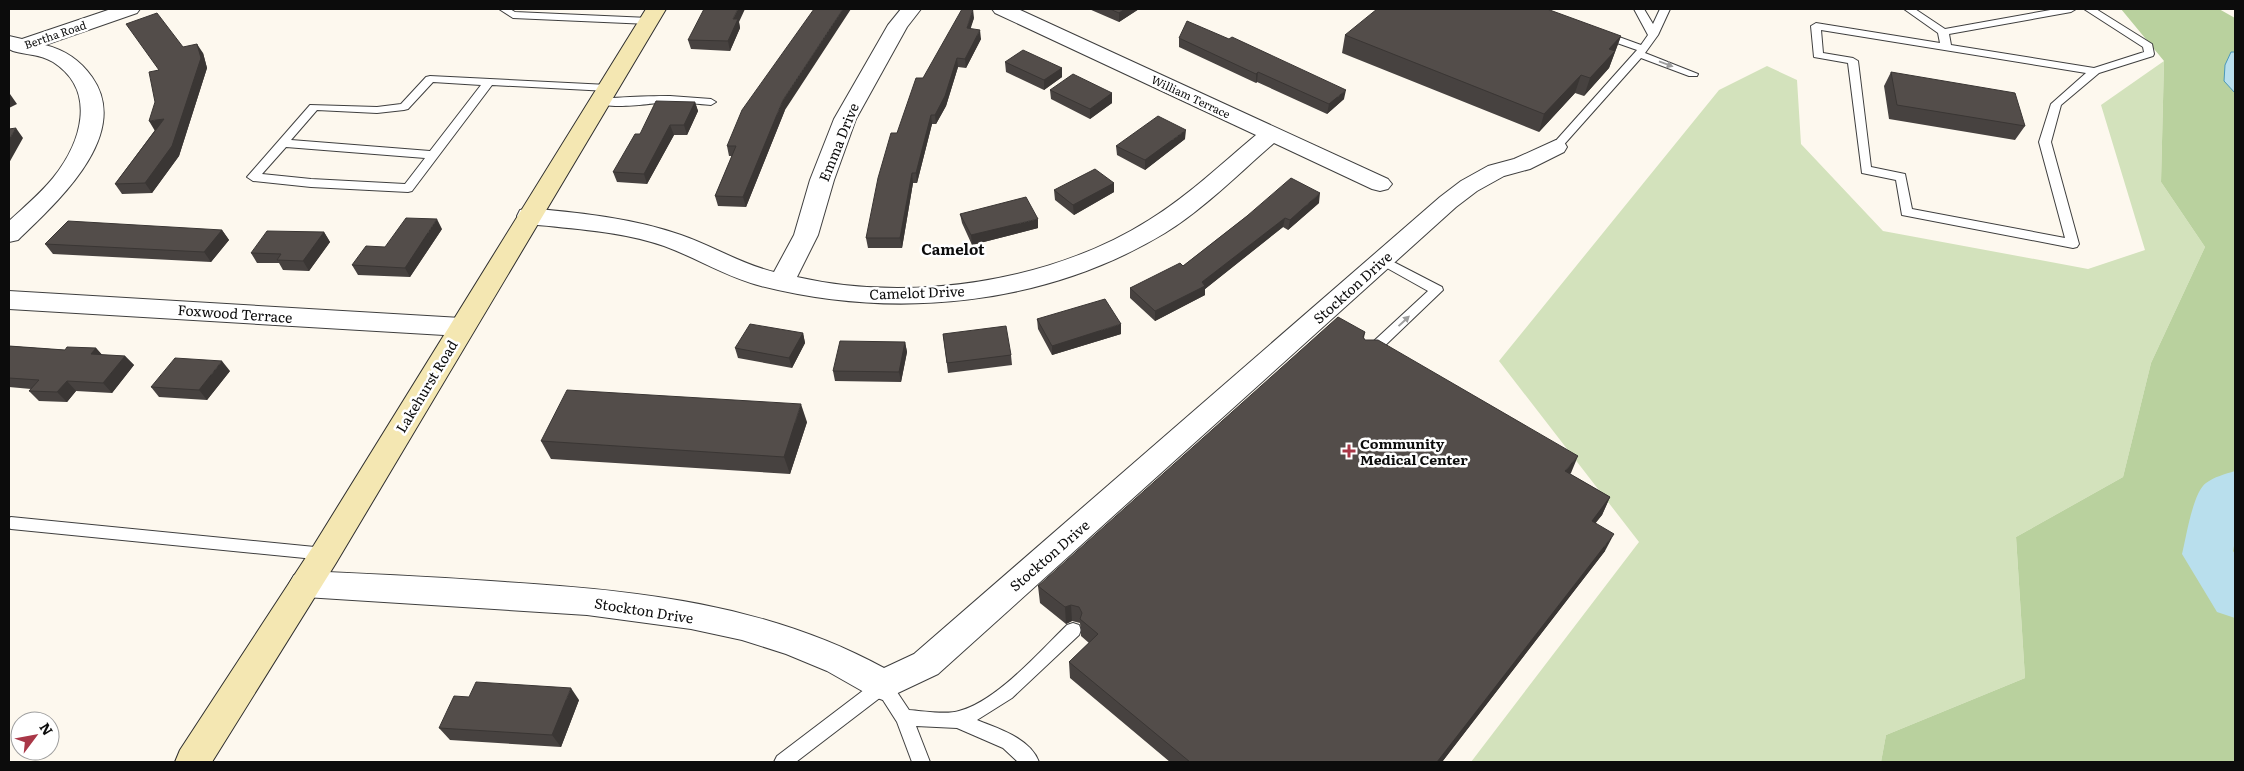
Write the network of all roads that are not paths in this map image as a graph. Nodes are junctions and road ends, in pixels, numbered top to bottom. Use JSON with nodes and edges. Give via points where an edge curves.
{"nodes":[{"id":1,"x":130,"y":9,"type":"edge"},
{"id":2,"x":504,"y":9,"type":"edge"},
{"id":3,"x":911,"y":9,"type":"edge"},
{"id":4,"x":1002,"y":9,"type":"edge"},
{"id":5,"x":1639,"y":9,"type":"edge"},
{"id":6,"x":1665,"y":9,"type":"edge"},
{"id":7,"x":1909,"y":9,"type":"edge"},
{"id":8,"x":2071,"y":9,"type":"edge"},
{"id":9,"x":2088,"y":9,"type":"edge"},
{"id":10,"x":652,"y":15,"type":"edge"},
{"id":11,"x":1597,"y":32,"type":"edge"},
{"id":12,"x":1943,"y":32,"type":"junction"},
{"id":13,"x":1654,"y":33,"type":"junction"},
{"id":14,"x":14,"y":46,"type":"edge"},
{"id":15,"x":1946,"y":48,"type":"junction"},
{"id":16,"x":1641,"y":52,"type":"junction"},
{"id":17,"x":2095,"y":71,"type":"junction"},
{"id":18,"x":1693,"y":74,"type":"dead end"},
{"id":19,"x":488,"y":82,"type":"junction"},
{"id":20,"x":604,"y":94,"type":"junction"},
{"id":21,"x":711,"y":102,"type":"dead end"},
{"id":22,"x":1272,"y":133,"type":"junction"},
{"id":23,"x":282,"y":142,"type":"junction"},
{"id":24,"x":1556,"y":147,"type":"joint"},
{"id":25,"x":432,"y":155,"type":"junction"},
{"id":26,"x":1380,"y":184,"type":"dead end"},
{"id":27,"x":529,"y":216,"type":"junction"},
{"id":28,"x":9,"y":234,"type":"edge"},
{"id":29,"x":1382,"y":260,"type":"junction"},
{"id":30,"x":780,"y":282,"type":"junction"},
{"id":31,"x":9,"y":300,"type":"edge"},
{"id":32,"x":461,"y":327,"type":"junction"},
{"id":33,"x":1368,"y":354,"type":"edge"},
{"id":34,"x":11,"y":523,"type":"dead end"},
{"id":35,"x":325,"y":554,"type":"junction"},
{"id":36,"x":305,"y":584,"type":"junction"},
{"id":37,"x":1073,"y":630,"type":"dead end"},
{"id":38,"x":882,"y":685,"type":"junction"},
{"id":39,"x":904,"y":718,"type":"junction"},
{"id":40,"x":958,"y":720,"type":"junction"},
{"id":41,"x":192,"y":762,"type":"edge"},
{"id":42,"x":783,"y":762,"type":"edge"},
{"id":43,"x":921,"y":762,"type":"edge"},
{"id":44,"x":1030,"y":762,"type":"edge"}],
"edges":[{"from":1,"to":14,"type":"street","name":"Bertha Road"},
{"from":2,"to":10,"type":"lane","via":[[513,15]]},
{"from":3,"to":30,"type":"street","name":"Emma Drive","via":[[898,25],[845,119],[806,235]]},
{"from":4,"to":22,"type":"street","name":"William Terrace"},
{"from":5,"to":13,"type":"lane"},
{"from":6,"to":13,"type":"lane","name":"Stockton Drive"},
{"from":7,"to":12,"type":"lane"},
{"from":8,"to":12,"type":"lane"},
{"from":9,"to":17,"type":"lane","via":[[2148,46],[2149,54]]},
{"from":10,"to":20,"type":"main road","name":"Lakehurst Road"},
{"from":11,"to":16,"type":"lane"},
{"from":12,"to":15,"type":"lane"},
{"from":13,"to":16,"type":"lane","name":"Stockton Drive"},
{"from":14,"to":28,"type":"street","via":[[50,53],[76,69],[92,98],[93,118],[86,143],[70,170],[49,196]]},
{"from":15,"to":17,"type":"lane"},
{"from":15,"to":17,"type":"lane","via":[[1816,26],[1818,55],[1853,61],[1866,170],[1901,177],[1906,212],[2073,244],[2045,142],[2056,104]]},
{"from":16,"to":18,"type":"lane","one_way":true},
{"from":16,"to":24,"type":"lane","name":"Stockton Drive"},
{"from":19,"to":20,"type":"lane"},
{"from":19,"to":23,"type":"lane","via":[[430,78],[404,107],[377,110],[314,107]]},
{"from":19,"to":25,"type":"lane"},
{"from":20,"to":21,"type":"lane","via":[[622,102],[670,99]]},
{"from":20,"to":27,"type":"main road","name":"Lakehurst Road"},
{"from":22,"to":26,"type":"street","name":"William Terrace"},
{"from":22,"to":30,"type":"street","name":"Camelot Drive","via":[[1157,226],[1102,255],[1040,276],[996,287],[919,295],[864,295]]},
{"from":23,"to":25,"type":"lane"},
{"from":23,"to":25,"type":"lane","via":[[252,177],[311,184],[408,188]]},
{"from":24,"to":29,"type":"street","name":"Stockton Drive","via":[[1522,164],[1496,171],[1469,186]]},
{"from":27,"to":30,"type":"street","name":"Camelot Drive","via":[[612,226],[656,236],[740,270]]},
{"from":27,"to":32,"type":"main road","name":"Lakehurst Road"},
{"from":33,"to":29,"type":"lane","one_way":true,"via":[[1437,290]]},
{"from":29,"to":38,"type":"street","name":"Stockton Drive","via":[[926,664]]},
{"from":31,"to":32,"type":"street","name":"Foxwood Terrace"},
{"from":32,"to":35,"type":"main road","name":"Lakehurst Road"},
{"from":34,"to":35,"type":"lane"},
{"from":35,"to":36,"type":"main road","name":"Lakehurst Road"},
{"from":36,"to":38,"type":"street","name":"Stockton Drive","via":[[555,598],[672,613],[750,629],[797,643],[853,666]]},
{"from":36,"to":41,"type":"main road","name":"Lakehurst Road"},
{"from":37,"to":40,"type":"lane","via":[[996,702]]},
{"from":38,"to":39,"type":"lane"},
{"from":38,"to":42,"type":"lane"},
{"from":39,"to":40,"type":"lane"},
{"from":39,"to":43,"type":"lane"},
{"from":40,"to":44,"type":"lane","via":[[1010,742]]}]}
